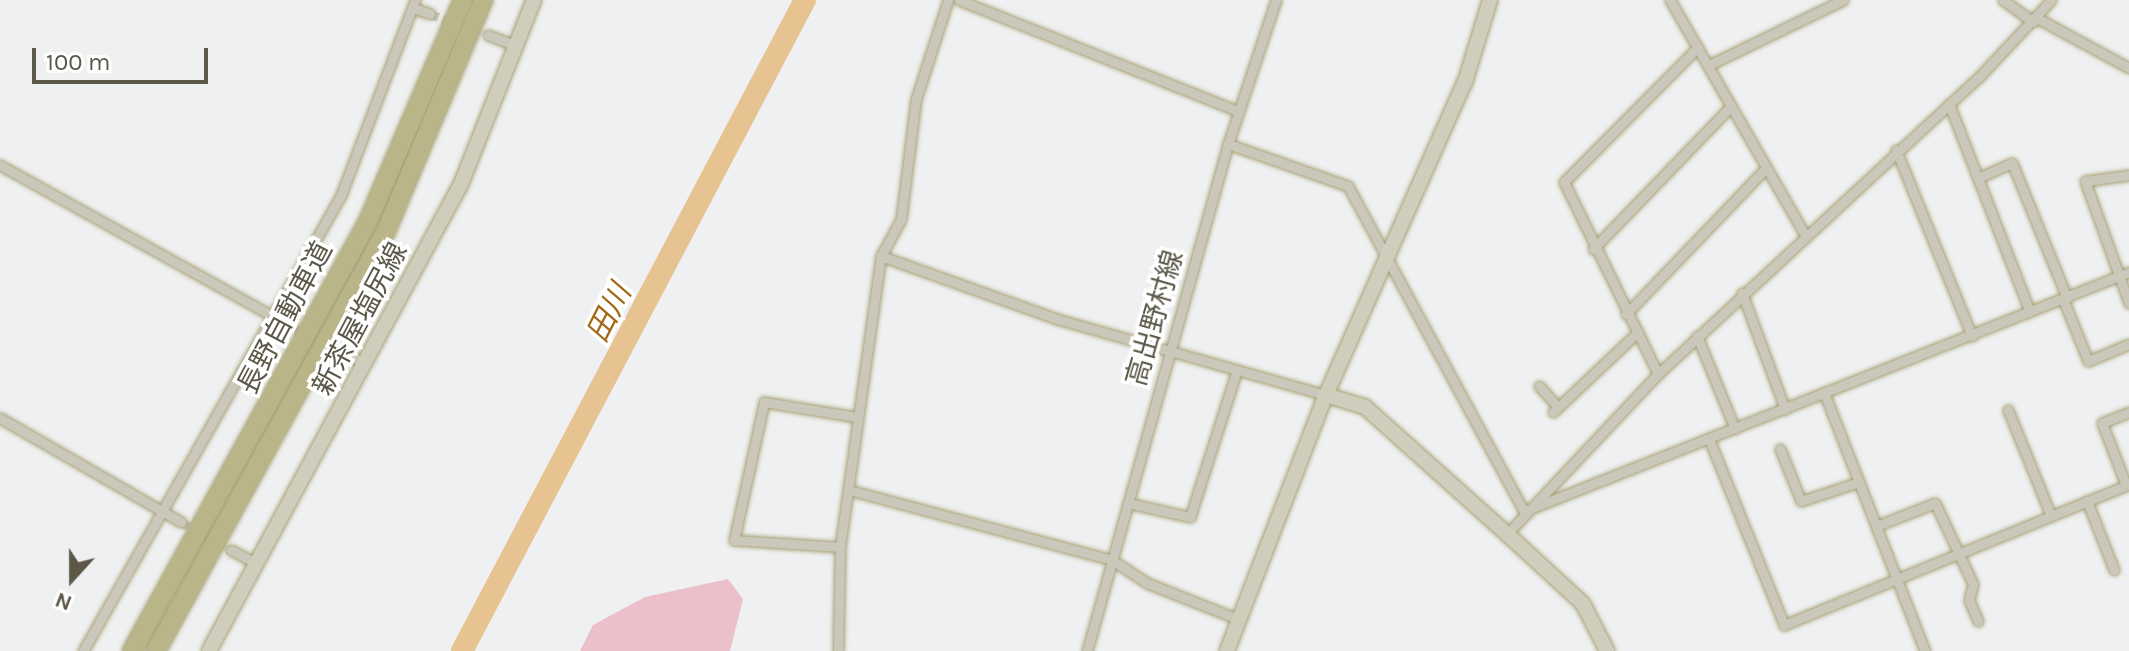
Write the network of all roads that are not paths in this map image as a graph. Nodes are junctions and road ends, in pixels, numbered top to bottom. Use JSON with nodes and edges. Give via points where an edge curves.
{"nodes":[{"id":1,"x":463,"y":0,"type":"edge"},
{"id":2,"x":483,"y":0,"type":"edge"},
{"id":3,"x":534,"y":0,"type":"edge"},
{"id":4,"x":948,"y":0,"type":"edge"},
{"id":5,"x":959,"y":0,"type":"edge"},
{"id":6,"x":1276,"y":0,"type":"edge"},
{"id":7,"x":1490,"y":0,"type":"edge"},
{"id":8,"x":1670,"y":0,"type":"edge"},
{"id":9,"x":1843,"y":0,"type":"edge"},
{"id":10,"x":2003,"y":0,"type":"edge"},
{"id":11,"x":2051,"y":0,"type":"edge"},
{"id":12,"x":414,"y":4,"type":"edge"},
{"id":13,"x":430,"y":14,"type":"tunnel mouth"},
{"id":14,"x":2035,"y":20,"type":"junction"},
{"id":15,"x":488,"y":35,"type":"dead end"},
{"id":16,"x":517,"y":46,"type":"junction"},
{"id":17,"x":1698,"y":47,"type":"junction"},
{"id":18,"x":1709,"y":65,"type":"junction"},
{"id":19,"x":2129,"y":68,"type":"edge"},
{"id":20,"x":1949,"y":104,"type":"junction"},
{"id":21,"x":1731,"y":106,"type":"junction"},
{"id":22,"x":1238,"y":111,"type":"junction"},
{"id":23,"x":1228,"y":144,"type":"junction"},
{"id":24,"x":1896,"y":150,"type":"junction"},
{"id":25,"x":0,"y":165,"type":"edge"},
{"id":26,"x":1765,"y":169,"type":"junction"},
{"id":27,"x":2129,"y":175,"type":"edge"},
{"id":28,"x":1978,"y":178,"type":"junction"},
{"id":29,"x":1804,"y":233,"type":"junction"},
{"id":30,"x":1593,"y":249,"type":"junction"},
{"id":31,"x":881,"y":256,"type":"junction"},
{"id":32,"x":1387,"y":258,"type":"junction"},
{"id":33,"x":2124,"y":274,"type":"edge"},
{"id":34,"x":1742,"y":293,"type":"junction"},
{"id":35,"x":2065,"y":298,"type":"junction"},
{"id":36,"x":2129,"y":303,"type":"edge"},
{"id":37,"x":2030,"y":312,"type":"junction"},
{"id":38,"x":1626,"y":314,"type":"junction"},
{"id":39,"x":271,"y":319,"type":"junction"},
{"id":40,"x":290,"y":326,"type":"tunnel mouth"},
{"id":41,"x":1637,"y":332,"type":"junction"},
{"id":42,"x":1697,"y":336,"type":"junction"},
{"id":43,"x":1972,"y":336,"type":"junction"},
{"id":44,"x":2129,"y":344,"type":"edge"},
{"id":45,"x":1169,"y":350,"type":"junction"},
{"id":46,"x":341,"y":352,"type":"tunnel mouth"},
{"id":47,"x":366,"y":363,"type":"junction"},
{"id":48,"x":1237,"y":370,"type":"junction"},
{"id":49,"x":1658,"y":374,"type":"junction"},
{"id":50,"x":1539,"y":386,"type":"dead end"},
{"id":51,"x":1326,"y":395,"type":"junction"},
{"id":52,"x":1825,"y":395,"type":"junction"},
{"id":53,"x":1785,"y":409,"type":"junction"},
{"id":54,"x":2008,"y":410,"type":"dead end"},
{"id":55,"x":2129,"y":412,"type":"edge"},
{"id":56,"x":857,"y":417,"type":"junction"},
{"id":57,"x":2,"y":423,"type":"edge"},
{"id":58,"x":1735,"y":429,"type":"junction"},
{"id":59,"x":1709,"y":439,"type":"junction"},
{"id":60,"x":1780,"y":449,"type":"dead end"},
{"id":61,"x":1859,"y":482,"type":"junction"},
{"id":62,"x":2128,"y":484,"type":"edge"},
{"id":63,"x":849,"y":490,"type":"junction"},
{"id":64,"x":2087,"y":501,"type":"junction"},
{"id":65,"x":1128,"y":503,"type":"junction"},
{"id":66,"x":1524,"y":512,"type":"junction"},
{"id":67,"x":163,"y":513,"type":"junction"},
{"id":68,"x":2051,"y":516,"type":"junction"},
{"id":69,"x":181,"y":522,"type":"tunnel mouth"},
{"id":70,"x":1876,"y":526,"type":"junction"},
{"id":71,"x":1507,"y":534,"type":"junction"},
{"id":72,"x":840,"y":547,"type":"junction"},
{"id":73,"x":231,"y":550,"type":"tunnel mouth"},
{"id":74,"x":1958,"y":551,"type":"junction"},
{"id":75,"x":1112,"y":560,"type":"junction"},
{"id":76,"x":257,"y":564,"type":"junction"},
{"id":77,"x":2114,"y":570,"type":"dead end"},
{"id":78,"x":1895,"y":575,"type":"junction"},
{"id":79,"x":1238,"y":619,"type":"junction"},
{"id":80,"x":1978,"y":621,"type":"dead end"},
{"id":81,"x":83,"y":651,"type":"edge"},
{"id":82,"x":132,"y":651,"type":"edge"},
{"id":83,"x":156,"y":651,"type":"edge"},
{"id":84,"x":209,"y":651,"type":"edge"},
{"id":85,"x":838,"y":651,"type":"edge"},
{"id":86,"x":1087,"y":651,"type":"edge"},
{"id":87,"x":1227,"y":651,"type":"edge"},
{"id":88,"x":1607,"y":651,"type":"edge"},
{"id":89,"x":1925,"y":651,"type":"edge"}],
"edges":[{"from":1,"to":82,"type":"highway","name":"長野自動車道","via":[[367,224]]},
{"from":2,"to":83,"type":"highway","name":"長野自動車道","via":[[386,231]]},
{"from":3,"to":16,"type":"street","name":"新茶屋塩尻線"},
{"from":4,"to":31,"type":"street","via":[[916,99],[901,219]]},
{"from":5,"to":22,"type":"street"},
{"from":6,"to":22,"type":"street","name":"高出野村線"},
{"from":7,"to":32,"type":"street","via":[[1465,82]]},
{"from":8,"to":17,"type":"street"},
{"from":9,"to":18,"type":"street"},
{"from":10,"to":14,"type":"street"},
{"from":11,"to":14,"type":"street"},
{"from":12,"to":13,"type":"street"},
{"from":12,"to":39,"type":"street","via":[[341,195]]},
{"from":14,"to":19,"type":"street"},
{"from":14,"to":20,"type":"street"},
{"from":15,"to":16,"type":"street"},
{"from":16,"to":47,"type":"street","name":"新茶屋塩尻線","via":[[461,184]]},
{"from":17,"to":18,"type":"street"},
{"from":17,"to":30,"type":"street","via":[[1564,182]]},
{"from":18,"to":21,"type":"street"},
{"from":20,"to":24,"type":"street"},
{"from":20,"to":28,"type":"street"},
{"from":21,"to":26,"type":"street"},
{"from":21,"to":30,"type":"street"},
{"from":22,"to":23,"type":"street","name":"高出野村線"},
{"from":23,"to":32,"type":"street","via":[[1348,186]]},
{"from":23,"to":45,"type":"street","name":"高出野村線"},
{"from":24,"to":29,"type":"street"},
{"from":24,"to":43,"type":"street"},
{"from":25,"to":39,"type":"street"},
{"from":26,"to":29,"type":"street"},
{"from":26,"to":38,"type":"street"},
{"from":27,"to":33,"type":"street","via":[[2085,181]]},
{"from":28,"to":35,"type":"street","via":[[2012,163]]},
{"from":28,"to":37,"type":"street"},
{"from":29,"to":34,"type":"street"},
{"from":30,"to":38,"type":"street"},
{"from":31,"to":45,"type":"street"},
{"from":31,"to":56,"type":"street","via":[[873,349]]},
{"from":32,"to":51,"type":"street"},
{"from":32,"to":66,"type":"street"},
{"from":33,"to":35,"type":"street"},
{"from":33,"to":36,"type":"street"},
{"from":34,"to":42,"type":"street"},
{"from":34,"to":53,"type":"street"},
{"from":35,"to":37,"type":"street"},
{"from":35,"to":44,"type":"street","via":[[2088,361]]},
{"from":37,"to":43,"type":"street"},
{"from":38,"to":41,"type":"street"},
{"from":39,"to":40,"type":"street"},
{"from":39,"to":67,"type":"street"},
{"from":41,"to":49,"type":"street"},
{"from":41,"to":50,"type":"street","via":[[1555,409]]},
{"from":42,"to":49,"type":"street"},
{"from":42,"to":58,"type":"street"},
{"from":43,"to":52,"type":"street"},
{"from":45,"to":48,"type":"street"},
{"from":45,"to":65,"type":"street","name":"高出野村線"},
{"from":46,"to":47,"type":"street"},
{"from":47,"to":76,"type":"street","name":"新茶屋塩尻線"},
{"from":48,"to":51,"type":"street"},
{"from":48,"to":65,"type":"street","via":[[1190,517]]},
{"from":49,"to":66,"type":"street"},
{"from":51,"to":71,"type":"street","via":[[1365,407]]},
{"from":51,"to":79,"type":"street"},
{"from":52,"to":53,"type":"street"},
{"from":52,"to":61,"type":"street"},
{"from":53,"to":58,"type":"street"},
{"from":54,"to":68,"type":"street"},
{"from":55,"to":62,"type":"street","via":[[2102,423]]},
{"from":56,"to":63,"type":"street"},
{"from":56,"to":72,"type":"street","via":[[764,402],[734,540]]},
{"from":57,"to":67,"type":"street"},
{"from":58,"to":59,"type":"street"},
{"from":59,"to":66,"type":"street"},
{"from":59,"to":78,"type":"street","via":[[1784,625]]},
{"from":60,"to":61,"type":"street","via":[[1801,501]]},
{"from":61,"to":70,"type":"street"},
{"from":62,"to":64,"type":"street"},
{"from":63,"to":72,"type":"street"},
{"from":63,"to":75,"type":"street"},
{"from":64,"to":68,"type":"street"},
{"from":64,"to":77,"type":"street"},
{"from":65,"to":75,"type":"street","name":"高出野村線"},
{"from":66,"to":71,"type":"street"},
{"from":67,"to":69,"type":"street"},
{"from":67,"to":81,"type":"street"},
{"from":68,"to":74,"type":"street"},
{"from":70,"to":74,"type":"street","via":[[1935,503]]},
{"from":70,"to":78,"type":"street"},
{"from":71,"to":88,"type":"street","via":[[1583,604]]},
{"from":72,"to":85,"type":"street"},
{"from":73,"to":76,"type":"street"},
{"from":74,"to":78,"type":"street"},
{"from":74,"to":80,"type":"street"},
{"from":75,"to":79,"type":"street","via":[[1147,583]]},
{"from":75,"to":86,"type":"street","name":"高出野村線"},
{"from":76,"to":84,"type":"street","name":"新茶屋塩尻線"},
{"from":78,"to":89,"type":"street"},
{"from":79,"to":87,"type":"street"}]}
